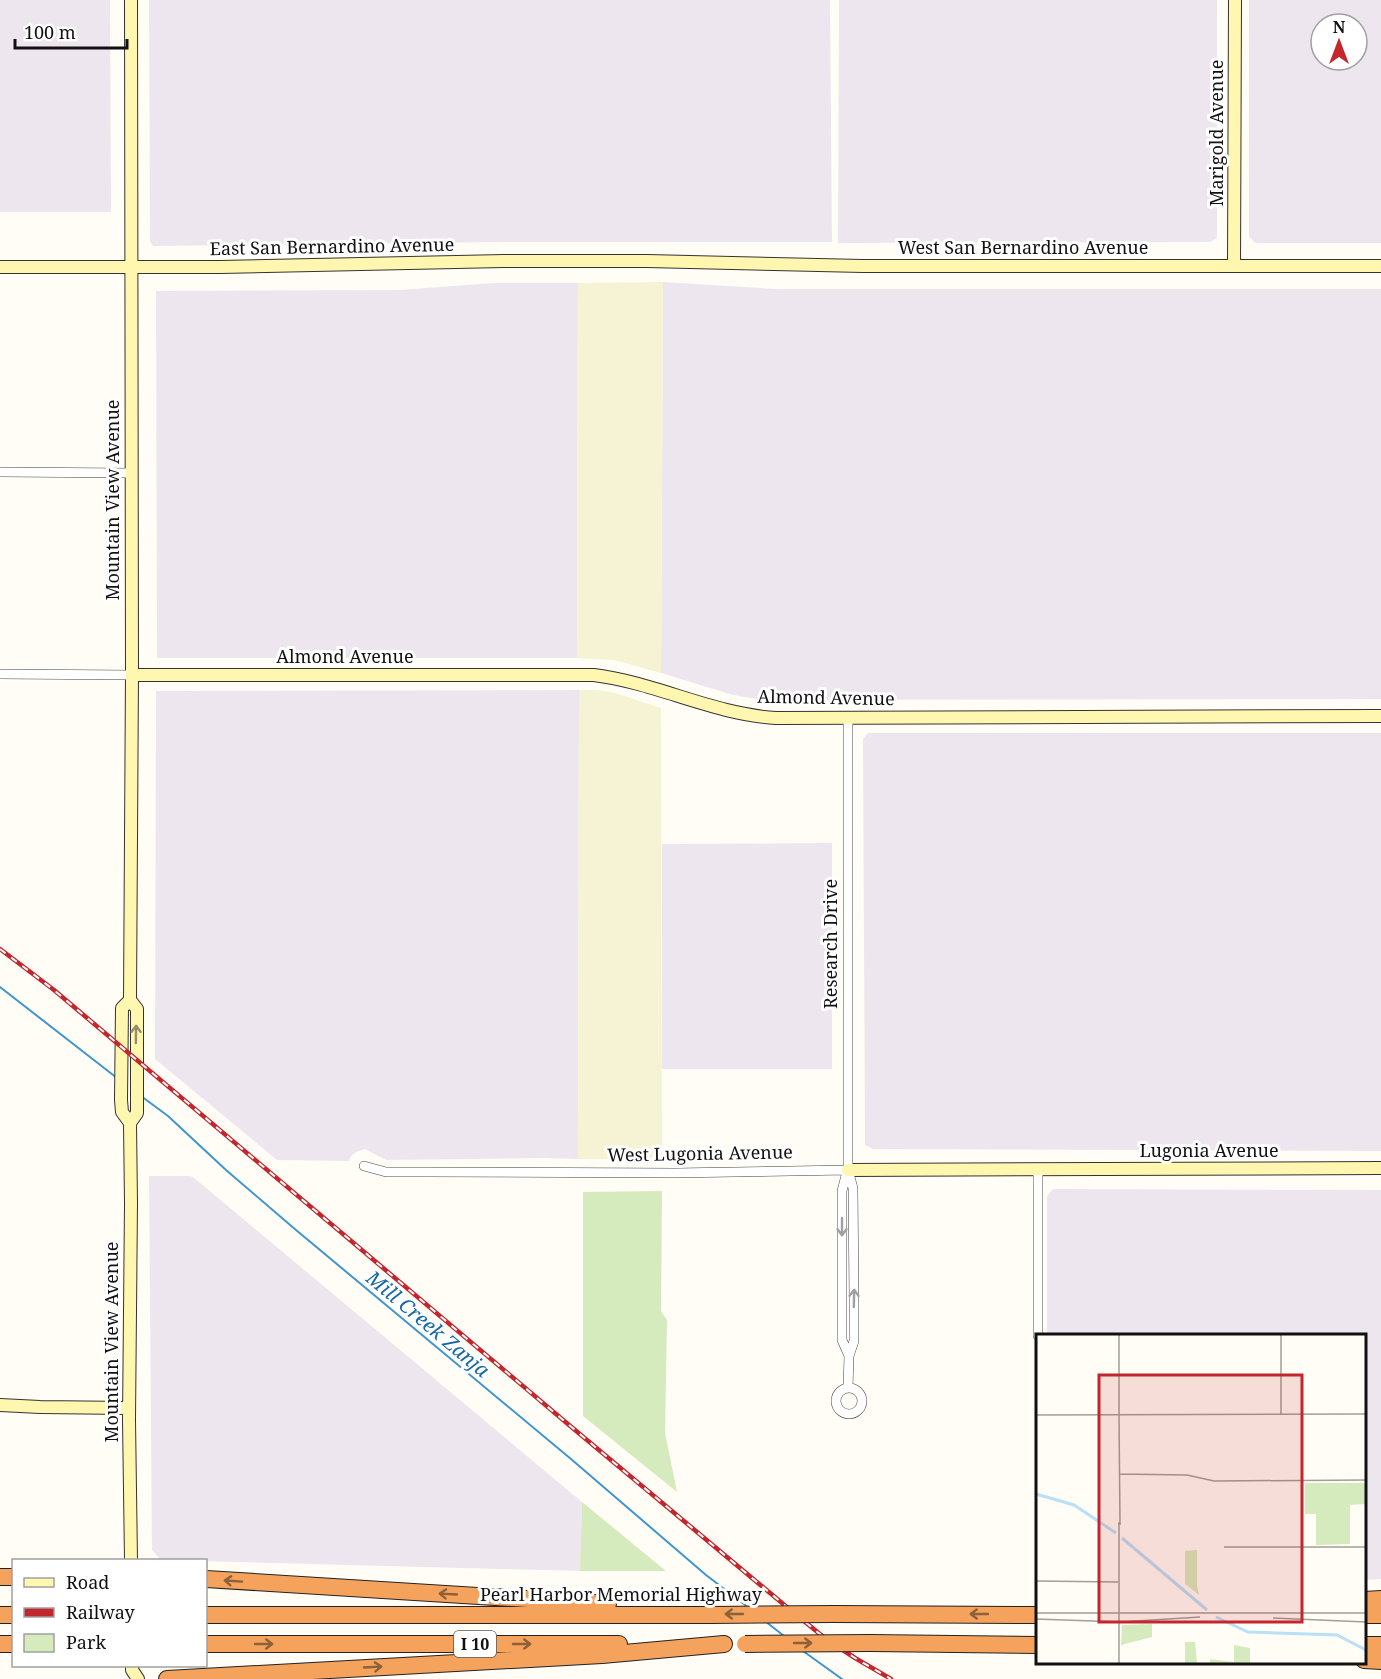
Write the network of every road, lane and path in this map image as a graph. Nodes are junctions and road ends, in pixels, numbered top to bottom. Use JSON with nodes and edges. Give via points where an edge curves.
{"nodes":[{"id":1,"x":131,"y":0,"type":"edge"},
{"id":2,"x":1234,"y":0,"type":"edge"},
{"id":3,"x":665,"y":261,"type":"joint"},
{"id":4,"x":1234,"y":266,"type":"junction"},
{"id":5,"x":1381,"y":266,"type":"edge"},
{"id":6,"x":0,"y":267,"type":"edge"},
{"id":7,"x":131,"y":267,"type":"junction"},
{"id":8,"x":0,"y":472,"type":"edge"},
{"id":9,"x":131,"y":473,"type":"junction"},
{"id":10,"x":0,"y":674,"type":"edge"},
{"id":11,"x":132,"y":675,"type":"junction"},
{"id":12,"x":1381,"y":716,"type":"edge"},
{"id":13,"x":848,"y":718,"type":"junction"},
{"id":14,"x":130,"y":1000,"type":"junction"},
{"id":15,"x":134,"y":1118,"type":"junction"},
{"id":16,"x":364,"y":1166,"type":"dead end"},
{"id":17,"x":1381,"y":1168,"type":"edge"},
{"id":18,"x":1038,"y":1169,"type":"junction"},
{"id":19,"x":848,"y":1170,"type":"junction"},
{"id":20,"x":1038,"y":1334,"type":"edge"},
{"id":21,"x":848,"y":1388,"type":"dead end"},
{"id":22,"x":0,"y":1405,"type":"edge"},
{"id":23,"x":129,"y":1408,"type":"junction"},
{"id":24,"x":131,"y":1559,"type":"edge"},
{"id":25,"x":207,"y":1579,"type":"edge"},
{"id":26,"x":1381,"y":1599,"type":"edge"},
{"id":27,"x":1366,"y":1600,"type":"edge"},
{"id":28,"x":702,"y":1614,"type":"junction"},
{"id":29,"x":1036,"y":1614,"type":"edge"},
{"id":30,"x":207,"y":1615,"type":"edge"},
{"id":31,"x":207,"y":1644,"type":"edge"},
{"id":32,"x":724,"y":1644,"type":"junction"},
{"id":33,"x":1036,"y":1645,"type":"edge"},
{"id":34,"x":1366,"y":1660,"type":"edge"},
{"id":35,"x":1381,"y":1661,"type":"edge"},
{"id":36,"x":168,"y":1679,"type":"edge"}],
"edges":[{"from":1,"to":7,"type":"main road","name":"Mountain View Avenue"},
{"from":2,"to":4,"type":"main road","name":"Marigold Avenue"},
{"from":3,"to":4,"type":"main road","name":"West San Bernardino Avenue","via":[[875,266]]},
{"from":3,"to":7,"type":"main road","name":"East San Bernardino Avenue"},
{"from":4,"to":5,"type":"main road","name":"West San Bernardino Avenue"},
{"from":6,"to":7,"type":"main road","name":"East San Bernardino Avenue"},
{"from":7,"to":9,"type":"main road","name":"Mountain View Avenue"},
{"from":8,"to":9,"type":"street"},
{"from":9,"to":11,"type":"main road","name":"Mountain View Avenue"},
{"from":10,"to":11,"type":"street"},
{"from":11,"to":13,"type":"main road","name":"Almond Avenue","via":[[594,675],[630,681],[740,714]]},
{"from":11,"to":14,"type":"main road","name":"Mountain View Avenue"},
{"from":12,"to":13,"type":"main road","name":"Almond Avenue"},
{"from":13,"to":19,"type":"street","name":"Research Drive"},
{"from":15,"to":14,"type":"main road","name":"Mountain View Avenue","one_way":true,"via":[[137,1009]]},
{"from":14,"to":15,"type":"main road","name":"Mountain View Avenue","via":[[122,1008],[121,1100],[122,1113]]},
{"from":15,"to":23,"type":"main road","name":"Mountain View Avenue"},
{"from":16,"to":19,"type":"street","name":"West Lugonia Avenue","via":[[386,1172],[494,1173]]},
{"from":17,"to":18,"type":"main road","name":"Lugonia Avenue"},
{"from":18,"to":19,"type":"main road","name":"West Lugonia Avenue"},
{"from":18,"to":20,"type":"street"},
{"from":19,"to":21,"type":"street","name":"Research Drive","via":[[842,1191],[842,1340],[849,1356]]},
{"from":22,"to":23,"type":"main road"},
{"from":23,"to":24,"type":"main road","name":"Mountain View Avenue"},
{"from":28,"to":25,"type":"highway","one_way":true,"via":[[621,1604]]},
{"from":26,"to":27,"type":"highway"},
{"from":29,"to":28,"type":"highway","name":"Pearl Harbor Memorial Highway","number":"I 10","one_way":true,"bridge":true},
{"from":28,"to":30,"type":"highway","name":"Pearl Harbor Memorial Highway","number":"I 10"},
{"from":31,"to":32,"type":"highway","number":"I 10","one_way":true},
{"from":32,"to":33,"type":"highway","number":"I 10","one_way":true,"bridge":true},
{"from":36,"to":32,"type":"highway","one_way":true,"via":[[602,1655]]},
{"from":34,"to":35,"type":"highway"}]}
